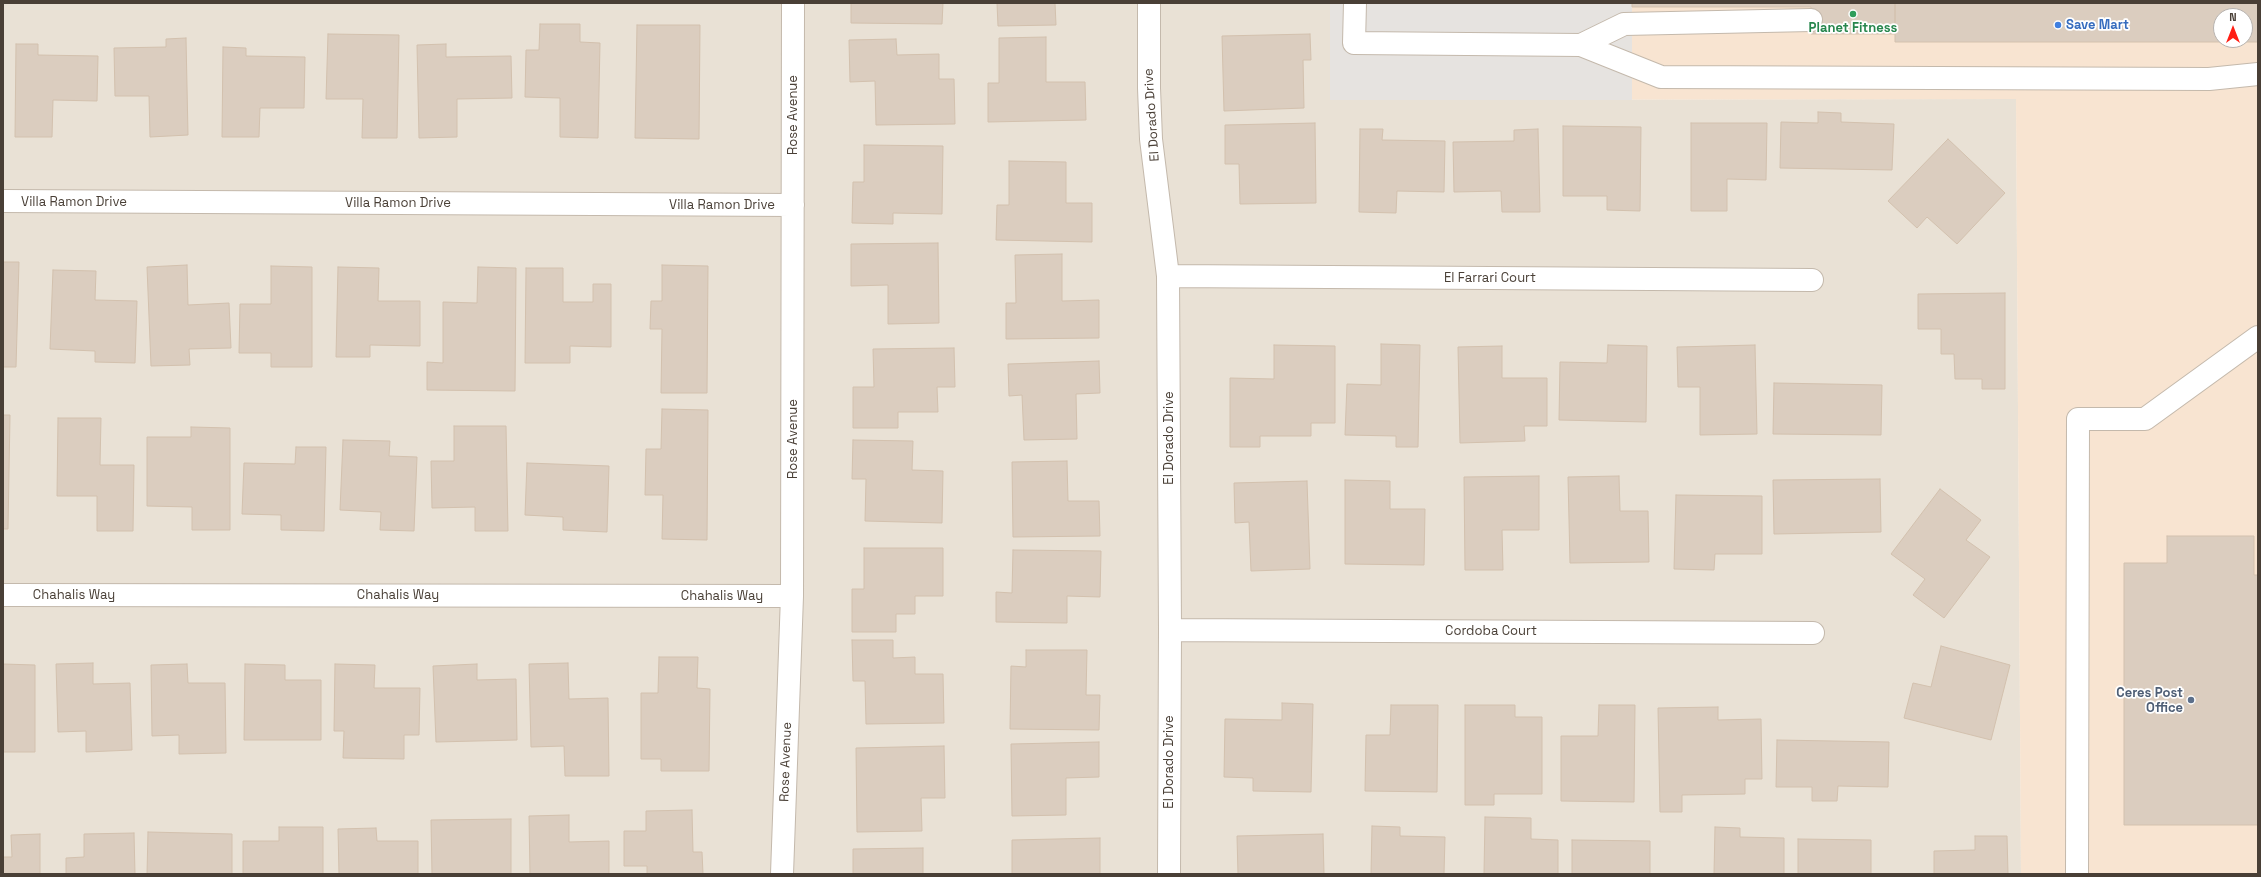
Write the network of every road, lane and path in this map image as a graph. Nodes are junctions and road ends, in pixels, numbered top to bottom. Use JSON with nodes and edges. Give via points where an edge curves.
{"nodes":[{"id":1,"x":793,"y":3,"type":"edge"},
{"id":2,"x":1149,"y":3,"type":"edge"},
{"id":3,"x":1355,"y":3,"type":"edge"},
{"id":4,"x":1811,"y":20,"type":"dead end"},
{"id":5,"x":1581,"y":45,"type":"junction"},
{"id":6,"x":2258,"y":74,"type":"edge"},
{"id":7,"x":3,"y":201,"type":"edge"},
{"id":8,"x":793,"y":205,"type":"junction"},
{"id":9,"x":1168,"y":276,"type":"junction"},
{"id":10,"x":1812,"y":280,"type":"dead end"},
{"id":11,"x":2258,"y":337,"type":"edge"},
{"id":12,"x":3,"y":595,"type":"edge"},
{"id":13,"x":792,"y":596,"type":"junction"},
{"id":14,"x":1170,"y":630,"type":"junction"},
{"id":15,"x":1813,"y":633,"type":"dead end"},
{"id":16,"x":782,"y":874,"type":"edge"},
{"id":17,"x":1169,"y":874,"type":"edge"},
{"id":18,"x":2077,"y":874,"type":"edge"}],
"edges":[{"from":1,"to":8,"type":"street","name":"Rose Avenue"},
{"from":2,"to":9,"type":"street","name":"El Dorado Drive","via":[[1151,139]]},
{"from":3,"to":5,"type":"street","via":[[1354,43]]},
{"from":4,"to":5,"type":"street","via":[[1624,24]]},
{"from":5,"to":6,"type":"street","via":[[1661,77],[2209,79]]},
{"from":7,"to":8,"type":"street","name":"Villa Ramon Drive"},
{"from":8,"to":13,"type":"street","name":"Rose Avenue"},
{"from":9,"to":10,"type":"street","name":"El Farrari Court"},
{"from":9,"to":14,"type":"street","name":"El Dorado Drive"},
{"from":11,"to":18,"type":"street","via":[[2145,419],[2078,419]]},
{"from":12,"to":13,"type":"street","name":"Chahalis Way"},
{"from":13,"to":16,"type":"street","name":"Rose Avenue"},
{"from":14,"to":15,"type":"street","name":"Cordoba Court"},
{"from":14,"to":17,"type":"street","name":"El Dorado Drive"}]}
